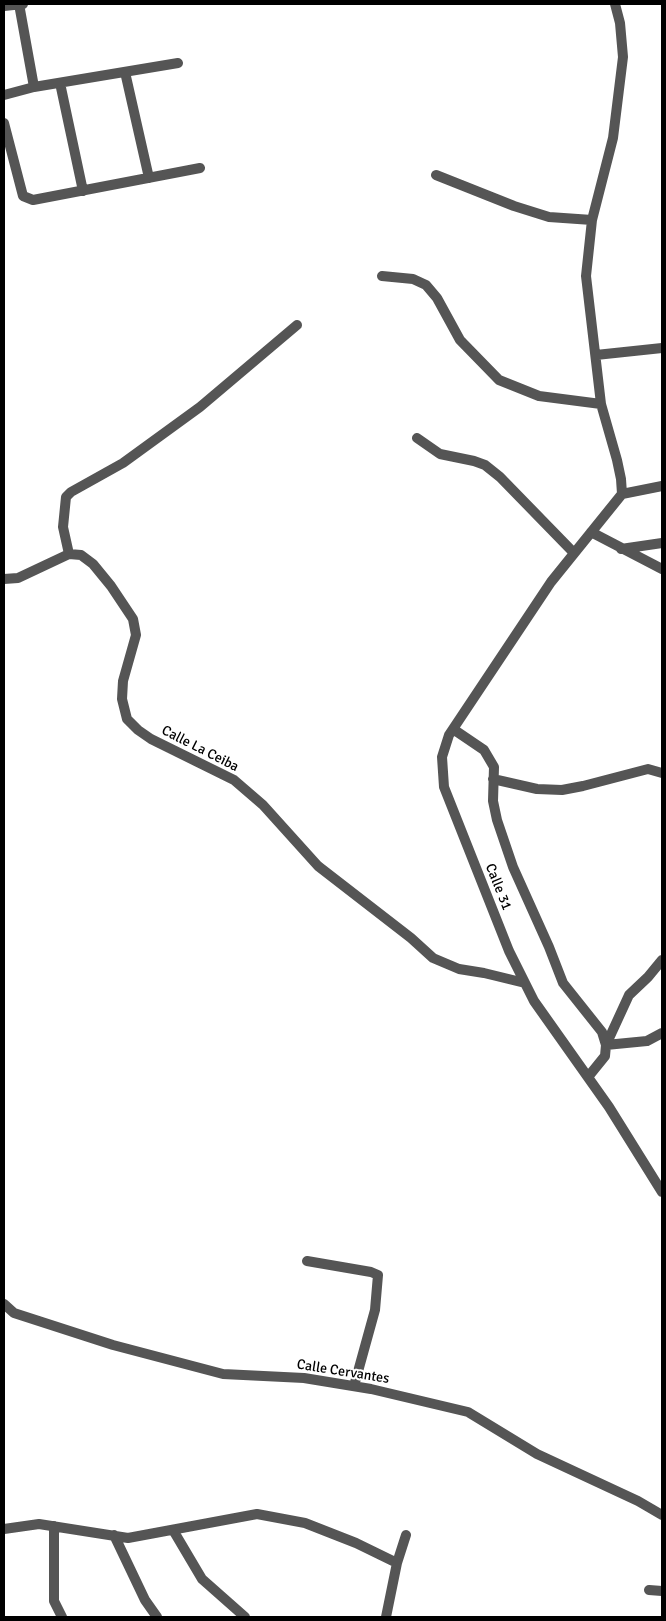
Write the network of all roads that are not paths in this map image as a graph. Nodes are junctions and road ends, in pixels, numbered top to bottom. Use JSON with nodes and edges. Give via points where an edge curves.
{"nodes":[{"id":1,"x":19,"y":4,"type":"edge"},
{"id":2,"x":23,"y":4,"type":"edge"},
{"id":3,"x":616,"y":4,"type":"edge"},
{"id":4,"x":4,"y":6,"type":"edge"},
{"id":5,"x":178,"y":62,"type":"dead end"},
{"id":6,"x":125,"y":72,"type":"junction"},
{"id":7,"x":60,"y":83,"type":"junction"},
{"id":8,"x":34,"y":87,"type":"junction"},
{"id":9,"x":4,"y":95,"type":"edge"},
{"id":10,"x":4,"y":123,"type":"edge"},
{"id":11,"x":200,"y":168,"type":"dead end"},
{"id":12,"x":436,"y":175,"type":"dead end"},
{"id":13,"x":149,"y":178,"type":"junction"},
{"id":14,"x":83,"y":191,"type":"junction"},
{"id":15,"x":592,"y":220,"type":"junction"},
{"id":16,"x":382,"y":276,"type":"dead end"},
{"id":17,"x":297,"y":325,"type":"dead end"},
{"id":18,"x":662,"y":348,"type":"edge"},
{"id":19,"x":596,"y":355,"type":"junction"},
{"id":20,"x":601,"y":404,"type":"junction"},
{"id":21,"x":417,"y":438,"type":"dead end"},
{"id":22,"x":662,"y":486,"type":"edge"},
{"id":23,"x":622,"y":494,"type":"junction"},
{"id":24,"x":591,"y":532,"type":"junction"},
{"id":25,"x":662,"y":543,"type":"edge"},
{"id":26,"x":621,"y":549,"type":"junction"},
{"id":27,"x":574,"y":553,"type":"junction"},
{"id":28,"x":69,"y":554,"type":"junction"},
{"id":29,"x":662,"y":569,"type":"edge"},
{"id":30,"x":4,"y":579,"type":"edge"},
{"id":31,"x":453,"y":729,"type":"junction"},
{"id":32,"x":662,"y":773,"type":"edge"},
{"id":33,"x":492,"y":779,"type":"junction"},
{"id":34,"x":662,"y":960,"type":"edge"},
{"id":35,"x":525,"y":983,"type":"junction"},
{"id":36,"x":662,"y":1033,"type":"edge"},
{"id":37,"x":606,"y":1045,"type":"junction"},
{"id":38,"x":588,"y":1077,"type":"junction"},
{"id":39,"x":662,"y":1192,"type":"edge"},
{"id":40,"x":307,"y":1261,"type":"dead end"},
{"id":41,"x":4,"y":1304,"type":"edge"},
{"id":42,"x":354,"y":1386,"type":"junction"},
{"id":43,"x":662,"y":1515,"type":"edge"},
{"id":44,"x":54,"y":1526,"type":"junction"},
{"id":45,"x":4,"y":1529,"type":"edge"},
{"id":46,"x":172,"y":1530,"type":"junction"},
{"id":47,"x":114,"y":1535,"type":"junction"},
{"id":48,"x":406,"y":1535,"type":"dead end"},
{"id":49,"x":397,"y":1564,"type":"junction"},
{"id":50,"x":649,"y":1590,"type":"dead end"},
{"id":51,"x":662,"y":1591,"type":"edge"},
{"id":52,"x":62,"y":1617,"type":"edge"},
{"id":53,"x":157,"y":1617,"type":"edge"},
{"id":54,"x":245,"y":1617,"type":"edge"},
{"id":55,"x":386,"y":1617,"type":"edge"}],
"edges":[{"from":1,"to":2,"type":"street"},
{"from":1,"to":4,"type":"street"},
{"from":1,"to":8,"type":"street"},
{"from":3,"to":15,"type":"street","via":[[623,57],[613,138]]},
{"from":5,"to":6,"type":"street"},
{"from":6,"to":7,"type":"street"},
{"from":6,"to":13,"type":"street"},
{"from":7,"to":8,"type":"street"},
{"from":7,"to":14,"type":"street"},
{"from":8,"to":9,"type":"street"},
{"from":10,"to":14,"type":"street","via":[[24,196],[33,200]]},
{"from":11,"to":13,"type":"street"},
{"from":12,"to":15,"type":"street","via":[[549,217]]},
{"from":13,"to":14,"type":"street"},
{"from":15,"to":19,"type":"street","via":[[586,276]]},
{"from":16,"to":20,"type":"street","via":[[412,279],[426,285],[437,298],[460,340],[499,380],[539,396]]},
{"from":17,"to":28,"type":"street","via":[[200,407],[123,463],[66,497],[63,527]]},
{"from":18,"to":19,"type":"street"},
{"from":19,"to":20,"type":"street"},
{"from":20,"to":23,"type":"street","via":[[617,460]]},
{"from":21,"to":27,"type":"street","via":[[440,454],[485,465]]},
{"from":22,"to":23,"type":"street"},
{"from":23,"to":24,"type":"street","name":"Calle 31"},
{"from":24,"to":26,"type":"street"},
{"from":24,"to":27,"type":"street","name":"Calle 31"},
{"from":25,"to":26,"type":"street"},
{"from":26,"to":29,"type":"street"},
{"from":27,"to":31,"type":"street","name":"Calle 31","via":[[551,582]]},
{"from":28,"to":30,"type":"street","via":[[18,578]]},
{"from":28,"to":35,"type":"street","name":"Calle La Ceiba","via":[[81,555],[93,564],[133,620],[136,635],[122,681],[122,698],[127,719],[138,730],[234,780],[263,805],[318,866],[433,958],[459,969]]},
{"from":31,"to":33,"type":"street","via":[[484,750],[494,767]]},
{"from":31,"to":35,"type":"street","name":"Calle 31","via":[[442,757],[444,787],[509,951]]},
{"from":32,"to":33,"type":"street","via":[[648,769],[562,790],[537,789]]},
{"from":33,"to":37,"type":"street","via":[[497,820],[513,867],[562,983],[602,1032]]},
{"from":34,"to":37,"type":"street","via":[[629,995]]},
{"from":35,"to":38,"type":"street","name":"Calle 31","via":[[534,1001]]},
{"from":36,"to":37,"type":"street","via":[[647,1041]]},
{"from":37,"to":38,"type":"street","via":[[605,1056]]},
{"from":38,"to":39,"type":"street","name":"Calle 31"},
{"from":40,"to":42,"type":"street","via":[[378,1275],[375,1310]]},
{"from":41,"to":42,"type":"street","name":"Calle Cervantes","via":[[14,1313],[113,1345],[223,1374],[304,1378]]},
{"from":42,"to":43,"type":"street","name":"Calle Cervantes","via":[[468,1412],[537,1454],[638,1500]]},
{"from":44,"to":45,"type":"street","via":[[39,1524]]},
{"from":44,"to":47,"type":"street"},
{"from":44,"to":52,"type":"street","via":[[54,1601]]},
{"from":46,"to":47,"type":"street","via":[[128,1538]]},
{"from":46,"to":49,"type":"street","via":[[257,1514],[304,1523],[356,1543]]},
{"from":46,"to":54,"type":"street","via":[[202,1579]]},
{"from":47,"to":53,"type":"street","via":[[145,1600]]},
{"from":48,"to":49,"type":"street"},
{"from":49,"to":55,"type":"street"},
{"from":50,"to":51,"type":"street"}]}
